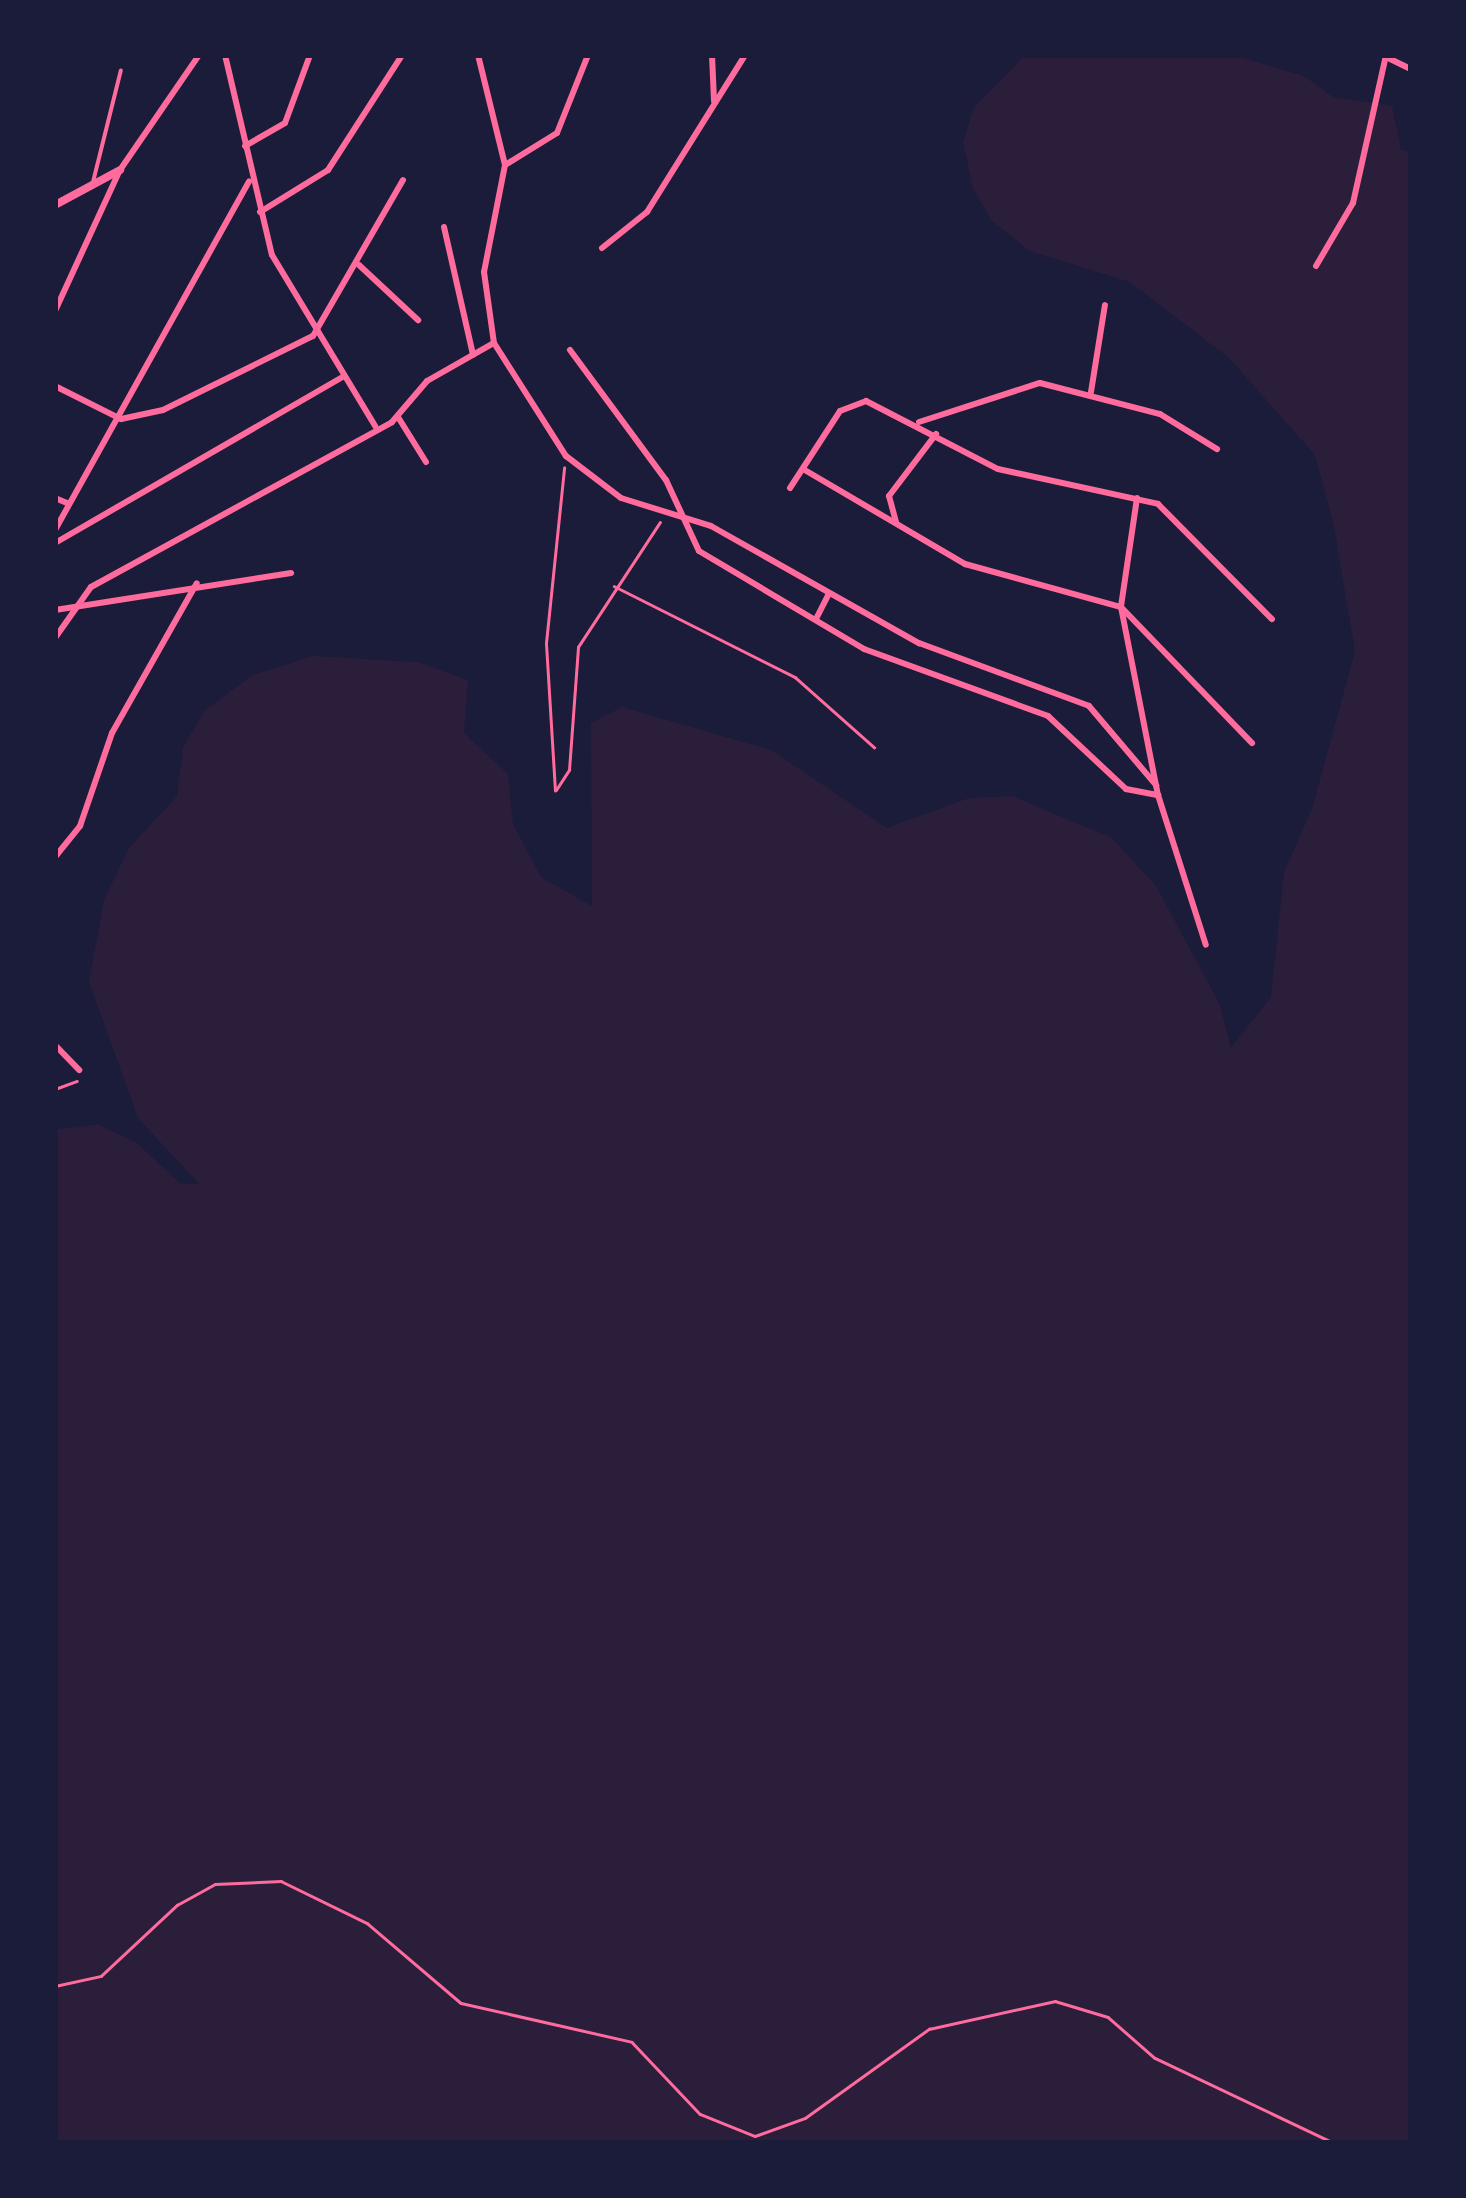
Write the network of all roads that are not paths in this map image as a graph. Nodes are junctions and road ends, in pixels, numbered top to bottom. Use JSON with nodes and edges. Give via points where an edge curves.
{"nodes":[{"id":1,"x":199,"y":55,"type":"edge"},
{"id":2,"x":225,"y":55,"type":"edge"},
{"id":3,"x":310,"y":55,"type":"edge"},
{"id":4,"x":402,"y":55,"type":"edge"},
{"id":5,"x":478,"y":55,"type":"edge"},
{"id":6,"x":588,"y":55,"type":"edge"},
{"id":7,"x":712,"y":55,"type":"edge"},
{"id":8,"x":745,"y":55,"type":"edge"},
{"id":9,"x":1386,"y":56,"type":"edge"},
{"id":10,"x":1411,"y":69,"type":"edge"},
{"id":11,"x":121,"y":70,"type":"dead end"},
{"id":12,"x":714,"y":102,"type":"junction"},
{"id":13,"x":245,"y":146,"type":"junction"},
{"id":14,"x":505,"y":164,"type":"junction"},
{"id":15,"x":120,"y":170,"type":"junction"},
{"id":16,"x":250,"y":180,"type":"junction"},
{"id":17,"x":403,"y":180,"type":"dead end"},
{"id":18,"x":92,"y":185,"type":"junction"},
{"id":19,"x":55,"y":204,"type":"edge"},
{"id":20,"x":260,"y":212,"type":"junction"},
{"id":21,"x":444,"y":227,"type":"dead end"},
{"id":22,"x":602,"y":248,"type":"dead end"},
{"id":23,"x":358,"y":266,"type":"junction"},
{"id":24,"x":1316,"y":266,"type":"dead end"},
{"id":25,"x":1105,"y":306,"type":"dead end"},
{"id":26,"x":55,"y":311,"type":"edge"},
{"id":27,"x":418,"y":320,"type":"dead end"},
{"id":28,"x":313,"y":336,"type":"junction"},
{"id":29,"x":494,"y":342,"type":"junction"},
{"id":30,"x":570,"y":350,"type":"dead end"},
{"id":31,"x":473,"y":355,"type":"junction"},
{"id":32,"x":343,"y":377,"type":"junction"},
{"id":33,"x":55,"y":386,"type":"edge"},
{"id":34,"x":1091,"y":392,"type":"junction"},
{"id":35,"x":398,"y":418,"type":"junction"},
{"id":36,"x":120,"y":419,"type":"junction"},
{"id":37,"x":918,"y":422,"type":"junction"},
{"id":38,"x":375,"y":426,"type":"junction"},
{"id":39,"x":936,"y":434,"type":"junction"},
{"id":40,"x":1217,"y":449,"type":"dead end"},
{"id":41,"x":426,"y":462,"type":"dead end"},
{"id":42,"x":803,"y":469,"type":"junction"},
{"id":43,"x":790,"y":488,"type":"dead end"},
{"id":44,"x":55,"y":498,"type":"edge"},
{"id":45,"x":1137,"y":498,"type":"junction"},
{"id":46,"x":68,"y":504,"type":"junction"},
{"id":47,"x":681,"y":516,"type":"junction"},
{"id":48,"x":900,"y":528,"type":"junction"},
{"id":49,"x":55,"y":530,"type":"edge"},
{"id":50,"x":55,"y":544,"type":"edge"},
{"id":51,"x":291,"y":573,"type":"dead end"},
{"id":52,"x":196,"y":583,"type":"junction"},
{"id":53,"x":828,"y":595,"type":"junction"},
{"id":54,"x":1121,"y":607,"type":"junction"},
{"id":55,"x":68,"y":609,"type":"junction"},
{"id":56,"x":55,"y":610,"type":"edge"},
{"id":57,"x":816,"y":619,"type":"junction"},
{"id":58,"x":1272,"y":619,"type":"dead end"},
{"id":59,"x":55,"y":638,"type":"edge"},
{"id":60,"x":1252,"y":742,"type":"dead end"},
{"id":61,"x":1156,"y":785,"type":"junction"},
{"id":62,"x":1158,"y":795,"type":"junction"},
{"id":63,"x":55,"y":857,"type":"edge"},
{"id":64,"x":1206,"y":945,"type":"dead end"},
{"id":65,"x":55,"y":1045,"type":"edge"},
{"id":66,"x":79,"y":1070,"type":"road end"}],
"edges":[{"from":1,"to":15,"type":"street"},
{"from":2,"to":13,"type":"street"},
{"from":3,"to":13,"type":"street","via":[[284,123]]},
{"from":4,"to":20,"type":"street","via":[[328,170]]},
{"from":5,"to":14,"type":"street"},
{"from":6,"to":14,"type":"street","via":[[558,133]]},
{"from":7,"to":12,"type":"street"},
{"from":8,"to":12,"type":"street"},
{"from":9,"to":10,"type":"street"},
{"from":9,"to":24,"type":"street","via":[[1343,230]]},
{"from":11,"to":18,"type":"lane"},
{"from":12,"to":22,"type":"street","via":[[641,220]]},
{"from":13,"to":16,"type":"street"},
{"from":14,"to":29,"type":"street","via":[[484,272]]},
{"from":15,"to":18,"type":"street"},
{"from":15,"to":26,"type":"street"},
{"from":16,"to":20,"type":"street"},
{"from":16,"to":36,"type":"street"},
{"from":17,"to":23,"type":"street"},
{"from":18,"to":19,"type":"street"},
{"from":20,"to":28,"type":"street"},
{"from":21,"to":31,"type":"street"},
{"from":23,"to":27,"type":"street"},
{"from":23,"to":28,"type":"street"},
{"from":25,"to":34,"type":"street"},
{"from":28,"to":32,"type":"street"},
{"from":28,"to":36,"type":"street","via":[[163,410]]},
{"from":29,"to":31,"type":"street"},
{"from":29,"to":47,"type":"street","via":[[566,456],[622,498]]},
{"from":30,"to":47,"type":"street","via":[[666,480]]},
{"from":31,"to":35,"type":"street","via":[[427,381]]},
{"from":32,"to":38,"type":"street"},
{"from":32,"to":50,"type":"street"},
{"from":33,"to":36,"type":"street"},
{"from":34,"to":37,"type":"street","via":[[1040,383]]},
{"from":34,"to":40,"type":"street","via":[[1160,414]]},
{"from":35,"to":38,"type":"street"},
{"from":35,"to":41,"type":"street"},
{"from":36,"to":46,"type":"street"},
{"from":37,"to":39,"type":"street"},
{"from":37,"to":42,"type":"street","via":[[866,401],[840,411]]},
{"from":38,"to":55,"type":"street","via":[[91,587]]},
{"from":39,"to":45,"type":"street","via":[[998,469]]},
{"from":39,"to":48,"type":"street","via":[[890,496]]},
{"from":42,"to":43,"type":"street"},
{"from":42,"to":48,"type":"street"},
{"from":44,"to":46,"type":"street"},
{"from":45,"to":54,"type":"street"},
{"from":45,"to":58,"type":"street","via":[[1172,515]]},
{"from":46,"to":49,"type":"street"},
{"from":47,"to":53,"type":"street"},
{"from":47,"to":57,"type":"street","via":[[699,550]]},
{"from":48,"to":54,"type":"street","via":[[965,564]]},
{"from":51,"to":52,"type":"street"},
{"from":52,"to":55,"type":"street"},
{"from":52,"to":63,"type":"street","via":[[112,733],[80,826]]},
{"from":53,"to":57,"type":"street"},
{"from":53,"to":61,"type":"street","via":[[919,642],[1089,706]]},
{"from":54,"to":60,"type":"street"},
{"from":54,"to":61,"type":"street"},
{"from":55,"to":56,"type":"street"},
{"from":55,"to":59,"type":"street"},
{"from":57,"to":62,"type":"street","via":[[864,650],[1048,716],[1126,789]]},
{"from":61,"to":62,"type":"street"},
{"from":62,"to":64,"type":"street"},
{"from":65,"to":66,"type":"street"}]}
